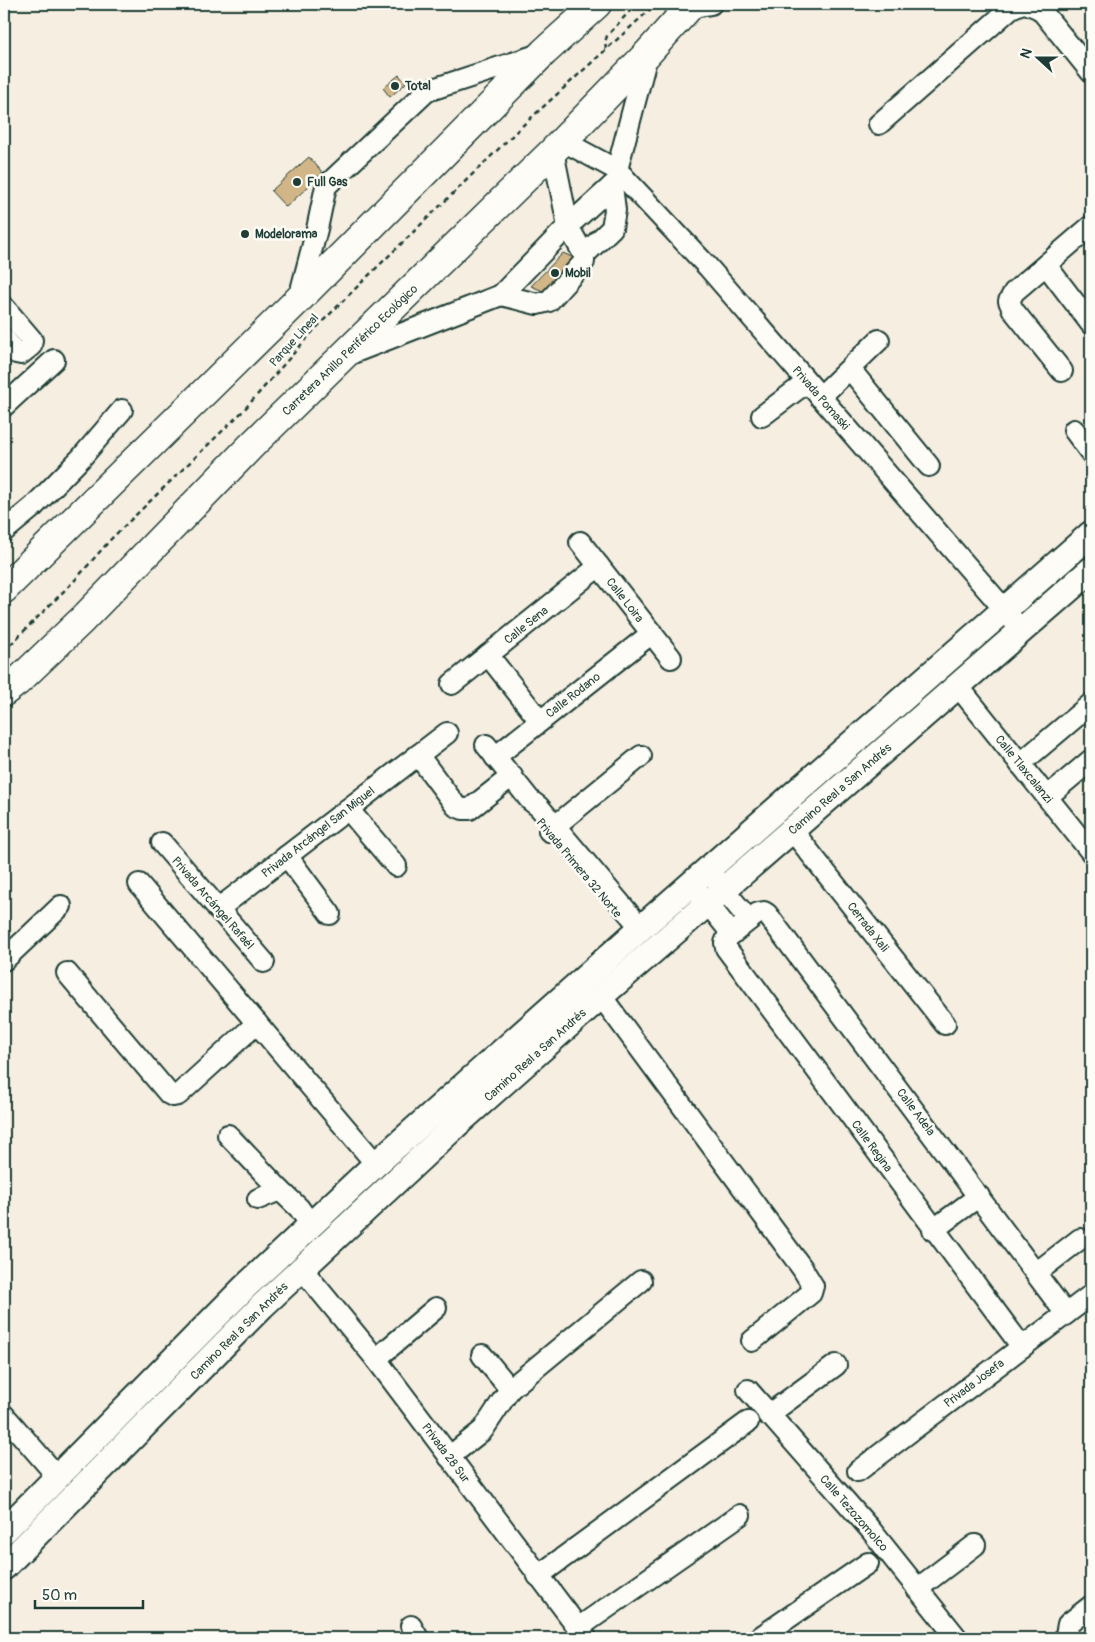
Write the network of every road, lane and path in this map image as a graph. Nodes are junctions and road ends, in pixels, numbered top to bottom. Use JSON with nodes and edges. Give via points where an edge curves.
{"nodes":[{"id":1,"x":597,"y":4,"type":"edge"},
{"id":2,"x":636,"y":4,"type":"edge"},
{"id":3,"x":656,"y":4,"type":"edge"},
{"id":4,"x":1020,"y":4,"type":"edge"},
{"id":5,"x":1028,"y":4,"type":"edge"},
{"id":6,"x":697,"y":5,"type":"edge"},
{"id":7,"x":606,"y":50,"type":"junction"},
{"id":8,"x":544,"y":52,"type":"junction"},
{"id":9,"x":647,"y":54,"type":"junction"},
{"id":10,"x":1091,"y":72,"type":"edge"},
{"id":11,"x":879,"y":124,"type":"dead end"},
{"id":12,"x":558,"y":146,"type":"junction"},
{"id":13,"x":617,"y":177,"type":"junction"},
{"id":14,"x":568,"y":226,"type":"junction"},
{"id":15,"x":1091,"y":226,"type":"edge"},
{"id":16,"x":584,"y":255,"type":"junction"},
{"id":17,"x":1046,"y":265,"type":"junction"},
{"id":18,"x":501,"y":295,"type":"junction"},
{"id":19,"x":298,"y":300,"type":"junction"},
{"id":20,"x":4,"y":307,"type":"edge"},
{"id":21,"x":1091,"y":324,"type":"edge"},
{"id":22,"x":4,"y":338,"type":"edge"},
{"id":23,"x":880,"y":340,"type":"dead end"},
{"id":24,"x":343,"y":356,"type":"junction"},
{"id":25,"x":54,"y":360,"type":"dead end"},
{"id":26,"x":850,"y":369,"type":"junction"},
{"id":27,"x":1062,"y":371,"type":"dead end"},
{"id":28,"x":807,"y":382,"type":"junction"},
{"id":29,"x":820,"y":397,"type":"junction"},
{"id":30,"x":4,"y":406,"type":"edge"},
{"id":31,"x":122,"y":410,"type":"dead end"},
{"id":32,"x":762,"y":416,"type":"dead end"},
{"id":33,"x":1074,"y":430,"type":"dead end"},
{"id":34,"x":1091,"y":452,"type":"edge"},
{"id":35,"x":929,"y":466,"type":"dead end"},
{"id":36,"x":4,"y":531,"type":"edge"},
{"id":37,"x":1091,"y":534,"type":"edge"},
{"id":38,"x":580,"y":542,"type":"dead end"},
{"id":39,"x":599,"y":566,"type":"junction"},
{"id":40,"x":1091,"y":572,"type":"edge"},
{"id":41,"x":4,"y":589,"type":"edge"},
{"id":42,"x":1004,"y":609,"type":"junction"},
{"id":43,"x":1021,"y":630,"type":"junction"},
{"id":44,"x":652,"y":633,"type":"junction"},
{"id":45,"x":4,"y":651,"type":"edge"},
{"id":46,"x":488,"y":656,"type":"junction"},
{"id":47,"x":671,"y":658,"type":"dead end"},
{"id":48,"x":452,"y":684,"type":"dead end"},
{"id":49,"x":958,"y":686,"type":"junction"},
{"id":50,"x":4,"y":692,"type":"edge"},
{"id":51,"x":1091,"y":704,"type":"edge"},
{"id":52,"x":540,"y":721,"type":"junction"},
{"id":53,"x":447,"y":733,"type":"dead end"},
{"id":54,"x":491,"y":751,"type":"joint"},
{"id":55,"x":418,"y":755,"type":"junction"},
{"id":56,"x":641,"y":756,"type":"dead end"},
{"id":57,"x":1091,"y":760,"type":"edge"},
{"id":58,"x":1020,"y":764,"type":"junction"},
{"id":59,"x":512,"y":776,"type":"junction"},
{"id":60,"x":1047,"y":797,"type":"junction"},
{"id":61,"x":348,"y":809,"type":"junction"},
{"id":62,"x":552,"y":829,"type":"junction"},
{"id":63,"x":792,"y":830,"type":"junction"},
{"id":64,"x":162,"y":843,"type":"dead end"},
{"id":65,"x":1091,"y":852,"type":"edge"},
{"id":66,"x":287,"y":856,"type":"junction"},
{"id":67,"x":396,"y":866,"type":"dead end"},
{"id":68,"x":700,"y":877,"type":"junction"},
{"id":69,"x":139,"y":884,"type":"dead end"},
{"id":70,"x":716,"y":896,"type":"junction"},
{"id":71,"x":61,"y":906,"type":"dead end"},
{"id":72,"x":218,"y":909,"type":"junction"},
{"id":73,"x":330,"y":914,"type":"dead end"},
{"id":74,"x":756,"y":916,"type":"junction"},
{"id":75,"x":637,"y":931,"type":"junction"},
{"id":76,"x":728,"y":939,"type":"junction"},
{"id":77,"x":4,"y":960,"type":"edge"},
{"id":78,"x":264,"y":962,"type":"dead end"},
{"id":79,"x":67,"y":973,"type":"dead end"},
{"id":80,"x":601,"y":996,"type":"junction"},
{"id":81,"x":257,"y":1023,"type":"junction"},
{"id":82,"x":945,"y":1024,"type":"dead end"},
{"id":83,"x":228,"y":1135,"type":"dead end"},
{"id":84,"x":376,"y":1164,"type":"junction"},
{"id":85,"x":280,"y":1190,"type":"junction"},
{"id":86,"x":978,"y":1196,"type":"junction"},
{"id":87,"x":258,"y":1200,"type":"dead end"},
{"id":88,"x":311,"y":1225,"type":"junction"},
{"id":89,"x":933,"y":1230,"type":"junction"},
{"id":90,"x":1080,"y":1240,"type":"dead end"},
{"id":91,"x":302,"y":1270,"type":"junction"},
{"id":92,"x":1036,"y":1273,"type":"junction"},
{"id":93,"x":641,"y":1281,"type":"dead end"},
{"id":94,"x":245,"y":1288,"type":"junction"},
{"id":95,"x":1091,"y":1295,"type":"edge"},
{"id":96,"x":262,"y":1306,"type":"junction"},
{"id":97,"x":436,"y":1308,"type":"dead end"},
{"id":98,"x":1066,"y":1314,"type":"junction"},
{"id":99,"x":752,"y":1341,"type":"dead end"},
{"id":100,"x":1022,"y":1347,"type":"junction"},
{"id":101,"x":482,"y":1355,"type":"dead end"},
{"id":102,"x":376,"y":1358,"type":"junction"},
{"id":103,"x":836,"y":1365,"type":"dead end"},
{"id":104,"x":510,"y":1389,"type":"junction"},
{"id":105,"x":748,"y":1390,"type":"dead end"},
{"id":106,"x":768,"y":1415,"type":"junction"},
{"id":107,"x":5,"y":1419,"type":"edge"},
{"id":108,"x":748,"y":1422,"type":"dead end"},
{"id":109,"x":449,"y":1457,"type":"junction"},
{"id":110,"x":858,"y":1471,"type":"dead end"},
{"id":111,"x":58,"y":1476,"type":"junction"},
{"id":112,"x":740,"y":1515,"type":"dead end"},
{"id":113,"x":4,"y":1531,"type":"edge"},
{"id":114,"x":975,"y":1544,"type":"dead end"},
{"id":115,"x":868,"y":1563,"type":"dead end"},
{"id":116,"x":4,"y":1567,"type":"edge"},
{"id":117,"x":538,"y":1576,"type":"junction"},
{"id":118,"x":917,"y":1589,"type":"junction"},
{"id":119,"x":1091,"y":1606,"type":"edge"},
{"id":120,"x":582,"y":1633,"type":"edge"},
{"id":121,"x":759,"y":1638,"type":"edge"},
{"id":122,"x":956,"y":1638,"type":"edge"},
{"id":123,"x":1068,"y":1638,"type":"edge"}],
"edges":[{"from":1,"to":8,"type":"highway"},
{"from":2,"to":7,"type":"path","name":"Parque Lineal","via":[[607,36]]},
{"from":3,"to":7,"type":"path","name":"Parque Lineal"},
{"from":4,"to":11,"type":"street","via":[[1011,8]]},
{"from":5,"to":10,"type":"street","via":[[1040,9]]},
{"from":6,"to":9,"type":"highway","name":"Carretera Anillo Periférico Ecológico"},
{"from":7,"to":45,"type":"path","name":"Parque Lineal","via":[[520,128],[361,283],[243,410],[112,538]]},
{"from":8,"to":19,"type":"highway"},
{"from":8,"to":19,"type":"street","via":[[428,91],[326,186]]},
{"from":9,"to":12,"type":"highway","name":"Carretera Anillo Periférico Ecológico"},
{"from":9,"to":13,"type":"street"},
{"from":12,"to":13,"type":"street","name":"Privada Pomaski"},
{"from":12,"to":14,"type":"street"},
{"from":12,"to":24,"type":"highway","name":"Carretera Anillo Periférico Ecológico"},
{"from":13,"to":14,"type":"street"},
{"from":13,"to":16,"type":"street","via":[[612,228]]},
{"from":13,"to":28,"type":"street","name":"Privada Pomaski","via":[[708,267]]},
{"from":14,"to":16,"type":"street"},
{"from":14,"to":18,"type":"street"},
{"from":15,"to":17,"type":"street"},
{"from":16,"to":18,"type":"street","via":[[584,262],[549,301],[537,304]]},
{"from":17,"to":21,"type":"street"},
{"from":17,"to":27,"type":"street","via":[[1014,292],[1009,301],[1012,310]]},
{"from":18,"to":24,"type":"street"},
{"from":19,"to":41,"type":"highway"},
{"from":20,"to":22,"type":"street","via":[[32,340],[31,346],[21,354],[16,353]]},
{"from":23,"to":26,"type":"street"},
{"from":24,"to":50,"type":"highway","name":"Carretera Anillo Periférico Ecológico","via":[[82,620]]},
{"from":25,"to":30,"type":"street"},
{"from":26,"to":29,"type":"street"},
{"from":26,"to":35,"type":"street"},
{"from":28,"to":29,"type":"street","name":"Privada Pomaski"},
{"from":28,"to":32,"type":"street"},
{"from":29,"to":42,"type":"street","name":"Privada Pomaski"},
{"from":31,"to":36,"type":"street","via":[[33,507]]},
{"from":33,"to":34,"type":"street"},
{"from":37,"to":42,"type":"main road","name":"Camino Real a San Andrés"},
{"from":38,"to":39,"type":"street","name":"Calle Loira"},
{"from":39,"to":44,"type":"street","name":"Calle Loira"},
{"from":39,"to":46,"type":"street","name":"Calle Sena"},
{"from":40,"to":43,"type":"main road","name":"Camino Real a San Andrés"},
{"from":42,"to":43,"type":"street","name":"Privada Pomaski"},
{"from":42,"to":68,"type":"main road","name":"Camino Real a San Andrés"},
{"from":43,"to":49,"type":"main road","name":"Camino Real a San Andrés"},
{"from":44,"to":47,"type":"street","name":"Calle Loira"},
{"from":44,"to":52,"type":"street","name":"Calle Rodano"},
{"from":46,"to":48,"type":"street","name":"Calle Sena"},
{"from":46,"to":52,"type":"street"},
{"from":49,"to":58,"type":"street","name":"Calle Tlaxcalanzi"},
{"from":49,"to":63,"type":"main road","name":"Camino Real a San Andrés"},
{"from":51,"to":58,"type":"street"},
{"from":52,"to":54,"type":"street","name":"Calle Rodano"},
{"from":53,"to":55,"type":"street","name":"Privada Arcángel San Miguel"},
{"from":54,"to":59,"type":"street","name":"Privada Primera 32 Norte"},
{"from":55,"to":59,"type":"street","via":[[456,806],[463,809],[470,809]]},
{"from":55,"to":61,"type":"street","name":"Privada Arcángel San Miguel"},
{"from":56,"to":62,"type":"street"},
{"from":57,"to":60,"type":"street"},
{"from":58,"to":60,"type":"street","name":"Calle Tlaxcalanzi"},
{"from":59,"to":62,"type":"street","name":"Privada Primera 32 Norte","via":[[530,800],[534,814]]},
{"from":60,"to":65,"type":"street","name":"Calle Tlaxcalanzi"},
{"from":61,"to":66,"type":"street","name":"Privada Arcángel San Miguel"},
{"from":61,"to":67,"type":"street"},
{"from":62,"to":75,"type":"street","name":"Privada Primera 32 Norte"},
{"from":63,"to":70,"type":"main road","name":"Camino Real a San Andrés"},
{"from":63,"to":82,"type":"street","name":"Cerrada Xali"},
{"from":64,"to":72,"type":"street","name":"Privada Arcángel Rafaél"},
{"from":66,"to":72,"type":"street","name":"Privada Arcángel San Miguel"},
{"from":66,"to":73,"type":"street"},
{"from":68,"to":70,"type":"street"},
{"from":68,"to":75,"type":"main road","name":"Camino Real a San Andrés"},
{"from":69,"to":81,"type":"street"},
{"from":70,"to":74,"type":"street","name":"Calle Adela"},
{"from":70,"to":76,"type":"street","name":"Calle Regina"},
{"from":70,"to":80,"type":"main road","name":"Camino Real a San Andrés"},
{"from":71,"to":77,"type":"street"},
{"from":72,"to":78,"type":"street","name":"Privada Arcángel Rafaél"},
{"from":74,"to":76,"type":"street"},
{"from":74,"to":86,"type":"street","name":"Calle Adela","via":[[767,914]]},
{"from":75,"to":84,"type":"main road","name":"Camino Real a San Andrés"},
{"from":76,"to":89,"type":"street","name":"Calle Regina","via":[[726,948]]},
{"from":79,"to":81,"type":"street","via":[[173,1096],[178,1095]]},
{"from":80,"to":91,"type":"main road","name":"Camino Real a San Andrés","via":[[455,1126]]},
{"from":80,"to":99,"type":"street","via":[[813,1286],[811,1293]]},
{"from":81,"to":84,"type":"street"},
{"from":83,"to":85,"type":"street"},
{"from":84,"to":88,"type":"main road","name":"Camino Real a San Andrés"},
{"from":85,"to":87,"type":"street"},
{"from":85,"to":88,"type":"street"},
{"from":86,"to":89,"type":"street"},
{"from":86,"to":92,"type":"street","name":"Calle Adela"},
{"from":88,"to":94,"type":"main road","name":"Camino Real a San Andrés"},
{"from":89,"to":100,"type":"street","name":"Calle Regina"},
{"from":90,"to":92,"type":"street"},
{"from":91,"to":96,"type":"main road","name":"Camino Real a San Andrés"},
{"from":91,"to":102,"type":"street","name":"Privada 28 Sur"},
{"from":92,"to":98,"type":"street","name":"Calle Adela"},
{"from":93,"to":104,"type":"street"},
{"from":94,"to":96,"type":"main road"},
{"from":94,"to":111,"type":"main road","name":"Camino Real a San Andrés"},
{"from":95,"to":98,"type":"street","name":"Privada Josefa"},
{"from":96,"to":116,"type":"main road","name":"Camino Real a San Andrés"},
{"from":97,"to":102,"type":"street"},
{"from":98,"to":100,"type":"street","name":"Privada Josefa"},
{"from":100,"to":110,"type":"street","name":"Privada Josefa"},
{"from":101,"to":104,"type":"street"},
{"from":102,"to":109,"type":"street","name":"Privada 28 Sur"},
{"from":103,"to":106,"type":"street"},
{"from":104,"to":109,"type":"street","via":[[483,1430]]},
{"from":105,"to":106,"type":"street","name":"Calle Tezozomolco"},
{"from":106,"to":118,"type":"street","name":"Calle Tezozomolco","via":[[870,1529]]},
{"from":107,"to":111,"type":"street"},
{"from":108,"to":117,"type":"street"},
{"from":109,"to":117,"type":"street","name":"Privada 28 Sur"},
{"from":111,"to":113,"type":"main road","name":"Camino Real a San Andrés"},
{"from":112,"to":120,"type":"street"},
{"from":114,"to":118,"type":"street"},
{"from":115,"to":121,"type":"street"},
{"from":117,"to":120,"type":"street","name":"Privada 28 Sur"},
{"from":118,"to":122,"type":"street","name":"Calle Tezozomolco"},
{"from":119,"to":123,"type":"street","via":[[1068,1624]]}]}
